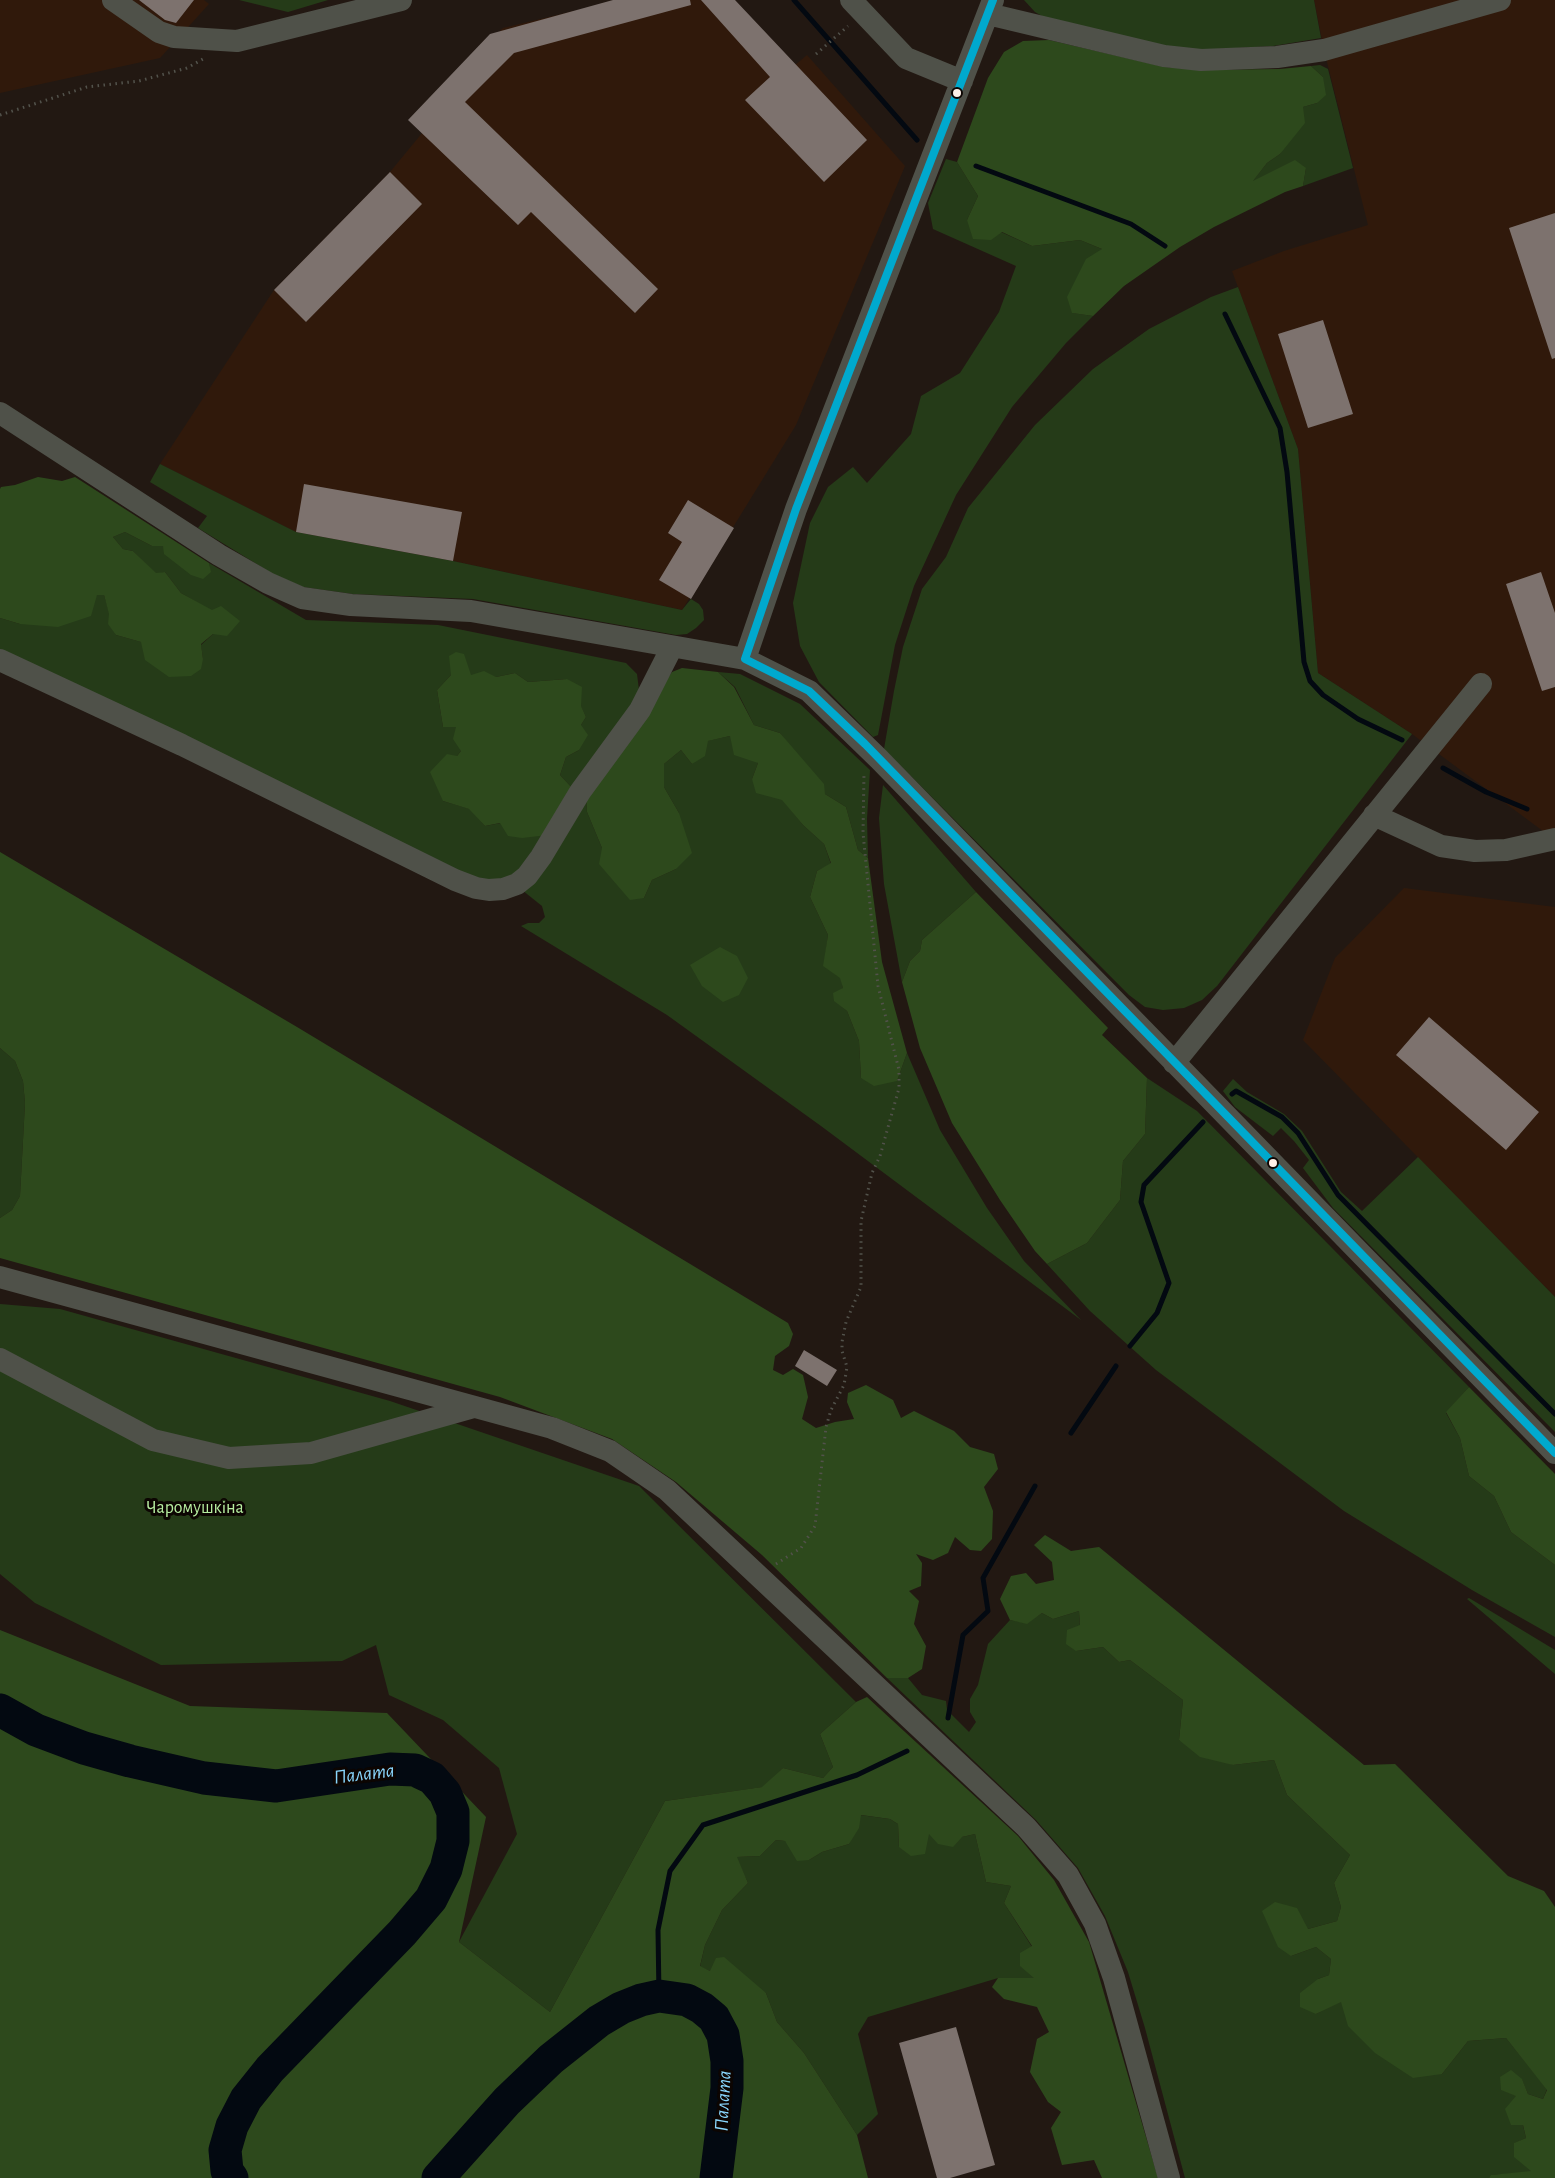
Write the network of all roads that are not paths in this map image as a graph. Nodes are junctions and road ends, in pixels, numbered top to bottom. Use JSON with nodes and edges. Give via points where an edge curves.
{"nodes":[{"id":1,"x":113,"y":0,"type":"edge"},
{"id":2,"x":401,"y":0,"type":"edge"},
{"id":3,"x":1500,"y":0,"type":"edge"},
{"id":4,"x":857,"y":7,"type":"edge"},
{"id":5,"x":990,"y":7,"type":"edge"},
{"id":6,"x":962,"y":81,"type":"junction"},
{"id":7,"x":0,"y":413,"type":"edge"},
{"id":8,"x":672,"y":647,"type":"junction"},
{"id":9,"x":745,"y":659,"type":"junction"},
{"id":10,"x":0,"y":660,"type":"edge"},
{"id":11,"x":1481,"y":684,"type":"dead end"},
{"id":12,"x":1374,"y":815,"type":"junction"},
{"id":13,"x":1555,"y":839,"type":"edge"},
{"id":14,"x":1174,"y":1063,"type":"junction"},
{"id":15,"x":0,"y":1277,"type":"edge"},
{"id":16,"x":0,"y":1359,"type":"edge"},
{"id":17,"x":476,"y":1407,"type":"junction"},
{"id":18,"x":1555,"y":1453,"type":"edge"},
{"id":19,"x":1169,"y":2178,"type":"edge"}],
"edges":[{"from":1,"to":2,"type":"street","via":[[174,38],[237,41]]},
{"from":3,"to":5,"type":"street","via":[[1323,50],[1277,57],[1201,60],[1164,56]]},
{"from":4,"to":6,"type":"street","via":[[906,58]]},
{"from":5,"to":6,"type":"street"},
{"from":6,"to":9,"type":"street","via":[[796,509]]},
{"from":7,"to":8,"type":"street","via":[[219,555],[302,598],[351,605],[471,611]]},
{"from":8,"to":9,"type":"street"},
{"from":8,"to":10,"type":"street","via":[[640,710],[580,792],[527,876],[517,884],[489,890],[454,880],[182,744]]},
{"from":9,"to":14,"type":"street","via":[[809,691]]},
{"from":11,"to":12,"type":"street"},
{"from":12,"to":13,"type":"street","via":[[1442,846],[1475,851],[1506,850]]},
{"from":12,"to":14,"type":"street"},
{"from":14,"to":18,"type":"street"},
{"from":15,"to":17,"type":"street"},
{"from":16,"to":17,"type":"street","via":[[153,1440],[230,1458],[311,1452]]},
{"from":17,"to":19,"type":"street","via":[[552,1428],[610,1451],[667,1490],[1026,1827],[1068,1875],[1095,1924],[1114,1978]]}]}
